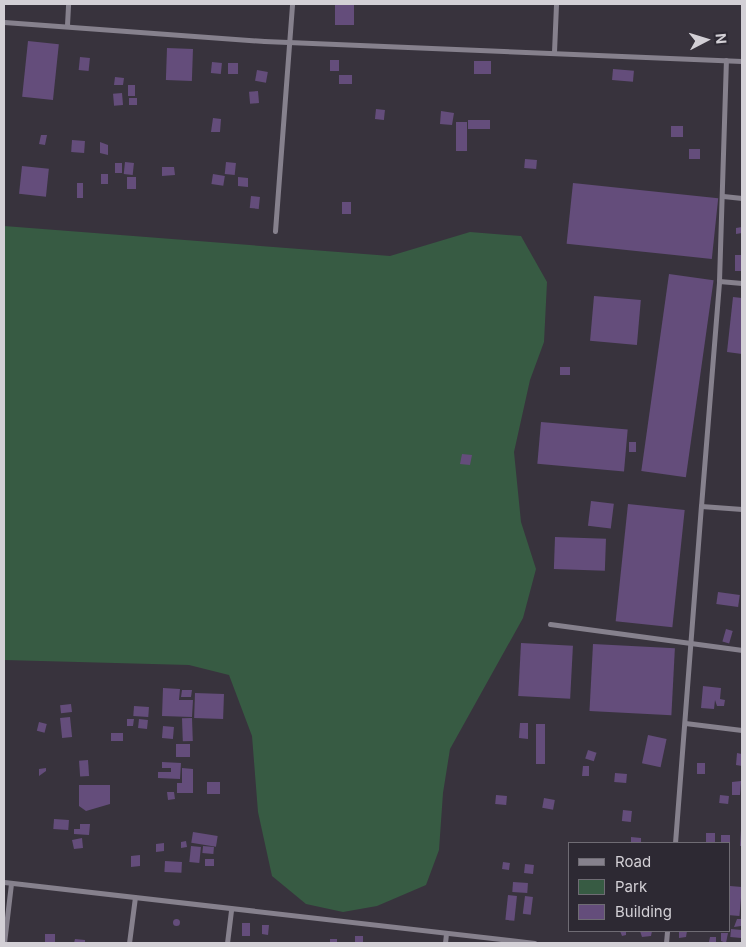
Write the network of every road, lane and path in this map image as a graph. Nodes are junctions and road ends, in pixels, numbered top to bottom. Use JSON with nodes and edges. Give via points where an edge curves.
{"nodes":[{"id":1,"x":68,"y":4,"type":"edge"},
{"id":2,"x":292,"y":4,"type":"edge"},
{"id":3,"x":556,"y":4,"type":"edge"},
{"id":4,"x":4,"y":22,"type":"edge"},
{"id":5,"x":67,"y":25,"type":"junction"},
{"id":6,"x":290,"y":42,"type":"junction"},
{"id":7,"x":554,"y":52,"type":"junction"},
{"id":8,"x":726,"y":60,"type":"junction"},
{"id":9,"x":742,"y":62,"type":"edge"},
{"id":10,"x":723,"y":196,"type":"junction"},
{"id":11,"x":742,"y":198,"type":"edge"},
{"id":12,"x":275,"y":231,"type":"dead end"},
{"id":13,"x":719,"y":281,"type":"junction"},
{"id":14,"x":742,"y":283,"type":"edge"},
{"id":15,"x":701,"y":506,"type":"junction"},
{"id":16,"x":742,"y":509,"type":"edge"},
{"id":17,"x":550,"y":624,"type":"dead end"},
{"id":18,"x":690,"y":644,"type":"junction"},
{"id":19,"x":742,"y":650,"type":"edge"},
{"id":20,"x":684,"y":723,"type":"junction"},
{"id":21,"x":742,"y":730,"type":"edge"},
{"id":22,"x":674,"y":842,"type":"edge"},
{"id":23,"x":4,"y":882,"type":"edge"},
{"id":24,"x":11,"y":883,"type":"junction"},
{"id":25,"x":135,"y":897,"type":"junction"},
{"id":26,"x":231,"y":909,"type":"junction"},
{"id":27,"x":446,"y":934,"type":"junction"},
{"id":28,"x":4,"y":943,"type":"edge"},
{"id":29,"x":129,"y":943,"type":"edge"},
{"id":30,"x":227,"y":943,"type":"edge"},
{"id":31,"x":445,"y":943,"type":"edge"},
{"id":32,"x":535,"y":943,"type":"edge"}],
"edges":[{"from":1,"to":5,"type":"street"},
{"from":2,"to":6,"type":"street"},
{"from":3,"to":7,"type":"street"},
{"from":4,"to":5,"type":"street"},
{"from":5,"to":6,"type":"street"},
{"from":6,"to":7,"type":"street"},
{"from":6,"to":12,"type":"street"},
{"from":7,"to":8,"type":"street"},
{"from":8,"to":9,"type":"street"},
{"from":8,"to":10,"type":"street"},
{"from":10,"to":11,"type":"street"},
{"from":10,"to":13,"type":"street"},
{"from":13,"to":14,"type":"street"},
{"from":13,"to":15,"type":"street"},
{"from":15,"to":16,"type":"street"},
{"from":15,"to":18,"type":"street"},
{"from":17,"to":18,"type":"street"},
{"from":18,"to":19,"type":"street"},
{"from":18,"to":20,"type":"street"},
{"from":20,"to":21,"type":"street"},
{"from":20,"to":22,"type":"street"},
{"from":23,"to":24,"type":"street"},
{"from":24,"to":25,"type":"street"},
{"from":24,"to":28,"type":"street"},
{"from":25,"to":26,"type":"street"},
{"from":25,"to":29,"type":"street"},
{"from":26,"to":27,"type":"street"},
{"from":26,"to":30,"type":"street"},
{"from":27,"to":31,"type":"street"},
{"from":27,"to":32,"type":"street"}]}
